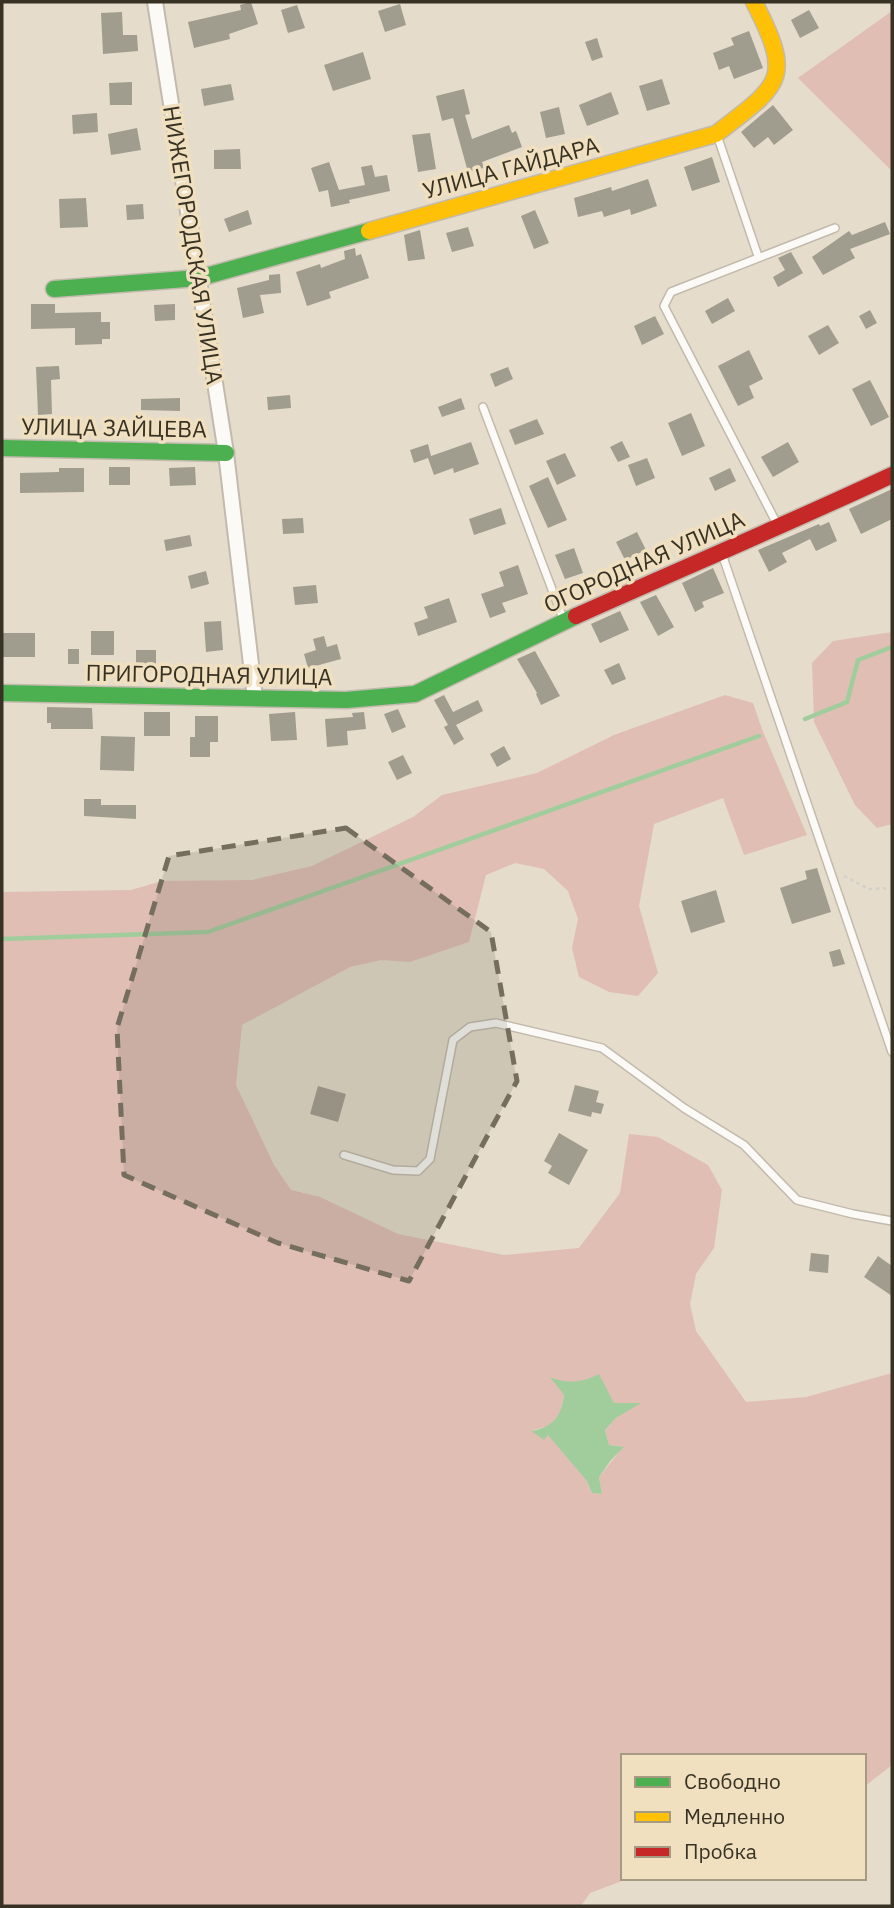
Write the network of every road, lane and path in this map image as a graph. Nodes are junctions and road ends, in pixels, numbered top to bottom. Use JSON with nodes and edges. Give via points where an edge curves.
{"nodes":[{"id":1,"x":155,"y":2,"type":"edge"},
{"id":2,"x":754,"y":2,"type":"edge"},
{"id":3,"x":716,"y":134,"type":"junction"},
{"id":4,"x":835,"y":228,"type":"dead end"},
{"id":5,"x":758,"y":256,"type":"junction"},
{"id":6,"x":199,"y":278,"type":"junction"},
{"id":7,"x":54,"y":289,"type":"dead end"},
{"id":8,"x":482,"y":407,"type":"dead end"},
{"id":9,"x":2,"y":448,"type":"edge"},
{"id":10,"x":226,"y":453,"type":"junction"},
{"id":11,"x":892,"y":475,"type":"edge"},
{"id":12,"x":778,"y":528,"type":"junction"},
{"id":13,"x":720,"y":551,"type":"junction"},
{"id":14,"x":564,"y":622,"type":"junction"},
{"id":15,"x":2,"y":693,"type":"edge"},
{"id":16,"x":415,"y":694,"type":"joint"},
{"id":17,"x":255,"y":698,"type":"junction"},
{"id":18,"x":831,"y":869,"type":"junction"},
{"id":19,"x":892,"y":888,"type":"edge"},
{"id":20,"x":892,"y":1052,"type":"edge"},
{"id":21,"x":344,"y":1155,"type":"dead end"},
{"id":22,"x":892,"y":1220,"type":"edge"}],
"edges":[{"from":1,"to":6,"type":"street","name":"НИЖЕГОРОДСКАЯ УЛИЦА"},
{"from":2,"to":3,"type":"street","name":"УЛИЦА ГАЙДАРА","via":[[779,66],[771,88]]},
{"from":3,"to":5,"type":"lane"},
{"from":3,"to":6,"type":"street","name":"УЛИЦА ГАЙДАРА"},
{"from":4,"to":5,"type":"lane"},
{"from":5,"to":12,"type":"lane","via":[[671,292],[664,306]]},
{"from":6,"to":7,"type":"street","name":"УЛИЦА ГАЙДАРА"},
{"from":6,"to":10,"type":"street","name":"НИЖЕГОРОДСКАЯ УЛИЦА"},
{"from":8,"to":14,"type":"lane"},
{"from":9,"to":10,"type":"street","name":"УЛИЦА ЗАЙЦЕВА"},
{"from":10,"to":17,"type":"street","name":"НИЖЕГОРОДСКАЯ УЛИЦА"},
{"from":11,"to":12,"type":"street","name":"ОГОРОДНАЯ УЛИЦА"},
{"from":12,"to":13,"type":"street","name":"ОГОРОДНАЯ УЛИЦА"},
{"from":13,"to":14,"type":"street","name":"ОГОРОДНАЯ УЛИЦА"},
{"from":13,"to":18,"type":"lane"},
{"from":14,"to":16,"type":"street","name":"ОГОРОДНАЯ УЛИЦА"},
{"from":15,"to":17,"type":"street","name":"ПРИГОРОДНАЯ УЛИЦА"},
{"from":16,"to":17,"type":"street","name":"ПРИГОРОДНАЯ УЛИЦА","via":[[346,701]]},
{"from":18,"to":19,"type":"path","via":[[869,889]]},
{"from":18,"to":20,"type":"lane"},
{"from":21,"to":22,"type":"lane","via":[[393,1170],[418,1171],[430,1159],[453,1040],[470,1027],[496,1023],[602,1048],[744,1146],[797,1200]]}]}
